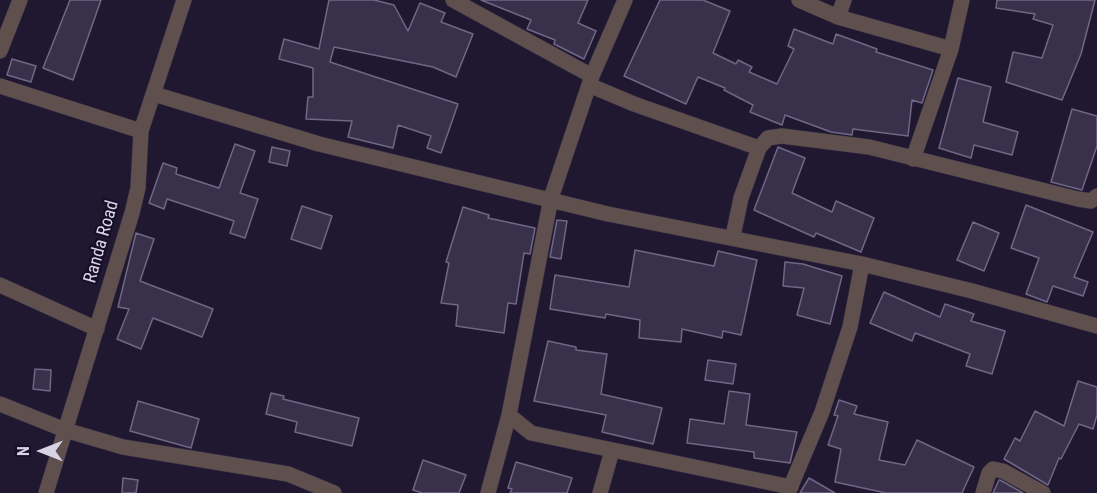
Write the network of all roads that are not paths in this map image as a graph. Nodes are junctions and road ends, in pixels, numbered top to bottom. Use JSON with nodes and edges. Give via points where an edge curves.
{"nodes":[{"id":1,"x":20,"y":0,"type":"edge"},
{"id":2,"x":184,"y":0,"type":"edge"},
{"id":3,"x":453,"y":0,"type":"edge"},
{"id":4,"x":625,"y":0,"type":"edge"},
{"id":5,"x":799,"y":0,"type":"edge"},
{"id":6,"x":844,"y":0,"type":"edge"},
{"id":7,"x":962,"y":0,"type":"edge"},
{"id":8,"x":837,"y":17,"type":"junction"},
{"id":9,"x":951,"y":49,"type":"junction"},
{"id":10,"x":0,"y":51,"type":"edge"},
{"id":11,"x":591,"y":81,"type":"junction"},
{"id":12,"x":0,"y":86,"type":"edge"},
{"id":13,"x":154,"y":94,"type":"junction"},
{"id":14,"x":141,"y":131,"type":"junction"},
{"id":15,"x":759,"y":148,"type":"junction"},
{"id":16,"x":913,"y":159,"type":"junction"},
{"id":17,"x":1097,"y":196,"type":"edge"},
{"id":18,"x":551,"y":198,"type":"junction"},
{"id":19,"x":733,"y":236,"type":"junction"},
{"id":20,"x":862,"y":264,"type":"junction"},
{"id":21,"x":0,"y":285,"type":"edge"},
{"id":22,"x":1097,"y":326,"type":"edge"},
{"id":23,"x":97,"y":329,"type":"junction"},
{"id":24,"x":0,"y":404,"type":"edge"},
{"id":25,"x":509,"y":416,"type":"junction"},
{"id":26,"x":65,"y":430,"type":"junction"},
{"id":27,"x":612,"y":451,"type":"junction"},
{"id":28,"x":789,"y":490,"type":"edge"},
{"id":29,"x":46,"y":493,"type":"edge"},
{"id":30,"x":334,"y":493,"type":"edge"},
{"id":31,"x":488,"y":493,"type":"edge"},
{"id":32,"x":600,"y":493,"type":"edge"},
{"id":33,"x":983,"y":493,"type":"edge"},
{"id":34,"x":1043,"y":493,"type":"edge"}],
"edges":[{"from":1,"to":10,"type":"street"},
{"from":2,"to":13,"type":"street","name":"Randa Road"},
{"from":3,"to":11,"type":"street"},
{"from":4,"to":11,"type":"street"},
{"from":5,"to":8,"type":"street"},
{"from":6,"to":8,"type":"street"},
{"from":7,"to":9,"type":"street"},
{"from":8,"to":9,"type":"street"},
{"from":9,"to":16,"type":"street"},
{"from":11,"to":15,"type":"street","via":[[634,104]]},
{"from":11,"to":18,"type":"street"},
{"from":12,"to":14,"type":"street"},
{"from":13,"to":14,"type":"street","name":"Randa Road"},
{"from":13,"to":18,"type":"street","via":[[319,144]]},
{"from":14,"to":23,"type":"street","name":"Randa Road","via":[[138,188]]},
{"from":15,"to":16,"type":"street","via":[[768,138],[782,136],[869,147]]},
{"from":15,"to":19,"type":"street","via":[[741,198]]},
{"from":16,"to":17,"type":"street","via":[[1078,199],[1091,201]]},
{"from":18,"to":19,"type":"street","via":[[674,228]]},
{"from":18,"to":25,"type":"street"},
{"from":19,"to":20,"type":"street"},
{"from":20,"to":22,"type":"street"},
{"from":20,"to":28,"type":"street","via":[[850,327],[822,412]]},
{"from":21,"to":23,"type":"street"},
{"from":23,"to":26,"type":"street","name":"Randa Road"},
{"from":24,"to":26,"type":"street"},
{"from":25,"to":27,"type":"street","via":[[531,432]]},
{"from":25,"to":31,"type":"street"},
{"from":26,"to":29,"type":"street","name":"Randa Road"},
{"from":26,"to":30,"type":"street","via":[[123,447],[288,474]]},
{"from":27,"to":28,"type":"street"},
{"from":27,"to":32,"type":"street"},
{"from":33,"to":34,"type":"street","via":[[988,473],[993,469]]}]}
